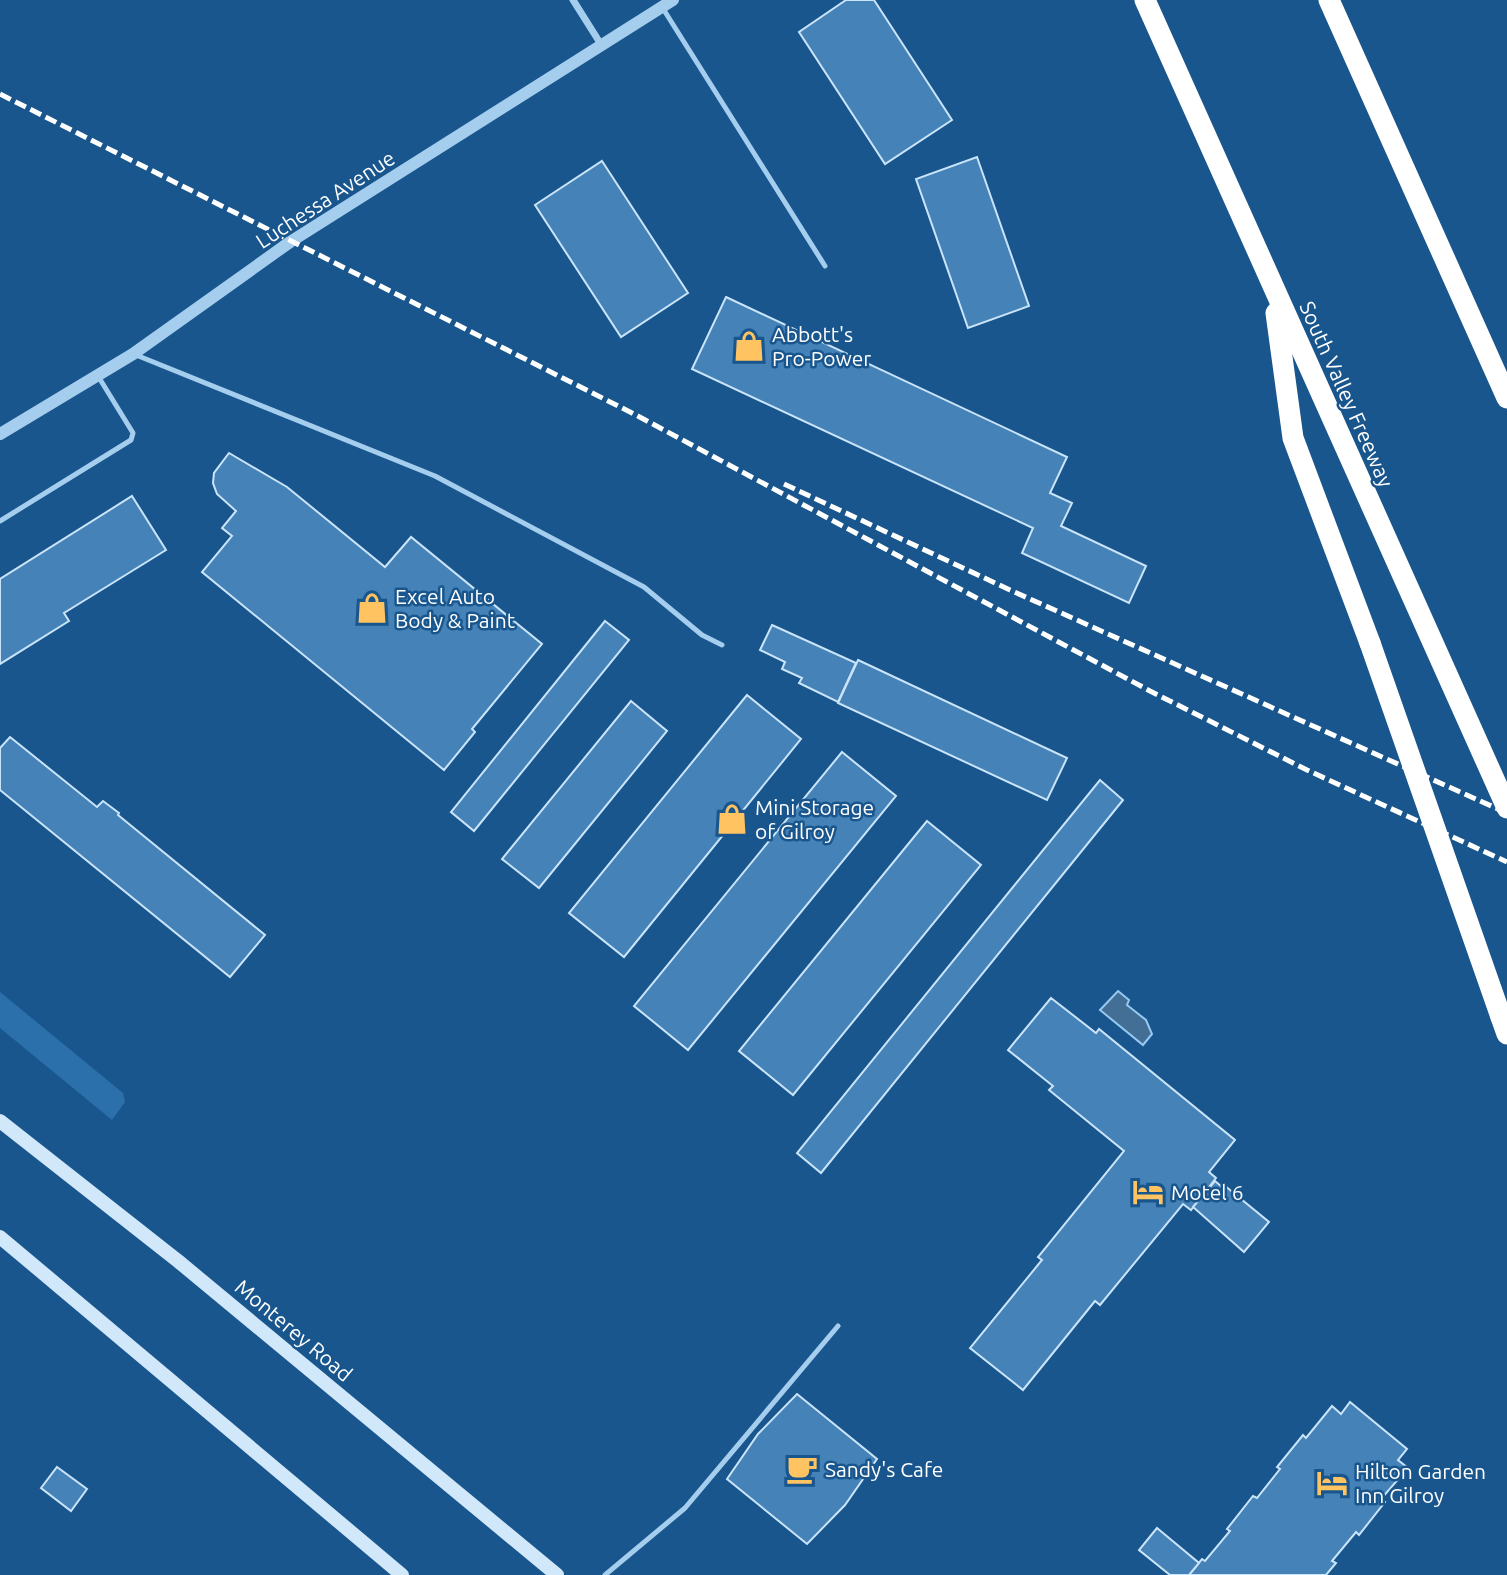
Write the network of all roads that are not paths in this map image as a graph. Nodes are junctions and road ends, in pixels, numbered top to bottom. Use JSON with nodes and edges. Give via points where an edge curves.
{"nodes":[{"id":1,"x":573,"y":0,"type":"edge"},
{"id":2,"x":1144,"y":0,"type":"edge"},
{"id":3,"x":1329,"y":0,"type":"edge"},
{"id":4,"x":667,"y":4,"type":"edge"},
{"id":5,"x":602,"y":47,"type":"junction"},
{"id":6,"x":825,"y":266,"type":"dead end"},
{"id":7,"x":1273,"y":290,"type":"junction"},
{"id":8,"x":133,"y":354,"type":"junction"},
{"id":9,"x":98,"y":375,"type":"junction"},
{"id":10,"x":1507,"y":398,"type":"edge"},
{"id":11,"x":0,"y":434,"type":"edge"},
{"id":12,"x":0,"y":521,"type":"edge"},
{"id":13,"x":722,"y":645,"type":"dead end"},
{"id":14,"x":1507,"y":808,"type":"edge"},
{"id":15,"x":1504,"y":1026,"type":"edge"},
{"id":16,"x":0,"y":1121,"type":"edge"},
{"id":17,"x":0,"y":1237,"type":"edge"},
{"id":18,"x":838,"y":1326,"type":"dead end"},
{"id":19,"x":402,"y":1575,"type":"edge"},
{"id":20,"x":557,"y":1575,"type":"edge"},
{"id":21,"x":605,"y":1575,"type":"edge"}],
"edges":[{"from":1,"to":5,"type":"street"},
{"from":2,"to":7,"type":"highway","name":"South Valley Freeway"},
{"from":3,"to":10,"type":"highway"},
{"from":4,"to":5,"type":"street","name":"Luchessa Avenue"},
{"from":4,"to":6,"type":"lane"},
{"from":5,"to":8,"type":"street","name":"Luchessa Avenue","via":[[290,242]]},
{"from":7,"to":14,"type":"highway","name":"South Valley Freeway"},
{"from":7,"to":15,"type":"highway","bridge":true,"via":[[1293,438]]},
{"from":8,"to":9,"type":"street","name":"Luchessa Avenue"},
{"from":8,"to":13,"type":"lane","via":[[435,476],[644,587],[702,635]]},
{"from":9,"to":11,"type":"street","name":"Luchessa Avenue"},
{"from":9,"to":12,"type":"lane","via":[[133,433],[131,440]]},
{"from":16,"to":20,"type":"main road","name":"Monterey Road","via":[[178,1261]]},
{"from":17,"to":19,"type":"main road"},
{"from":18,"to":21,"type":"lane","via":[[685,1508]]}]}
